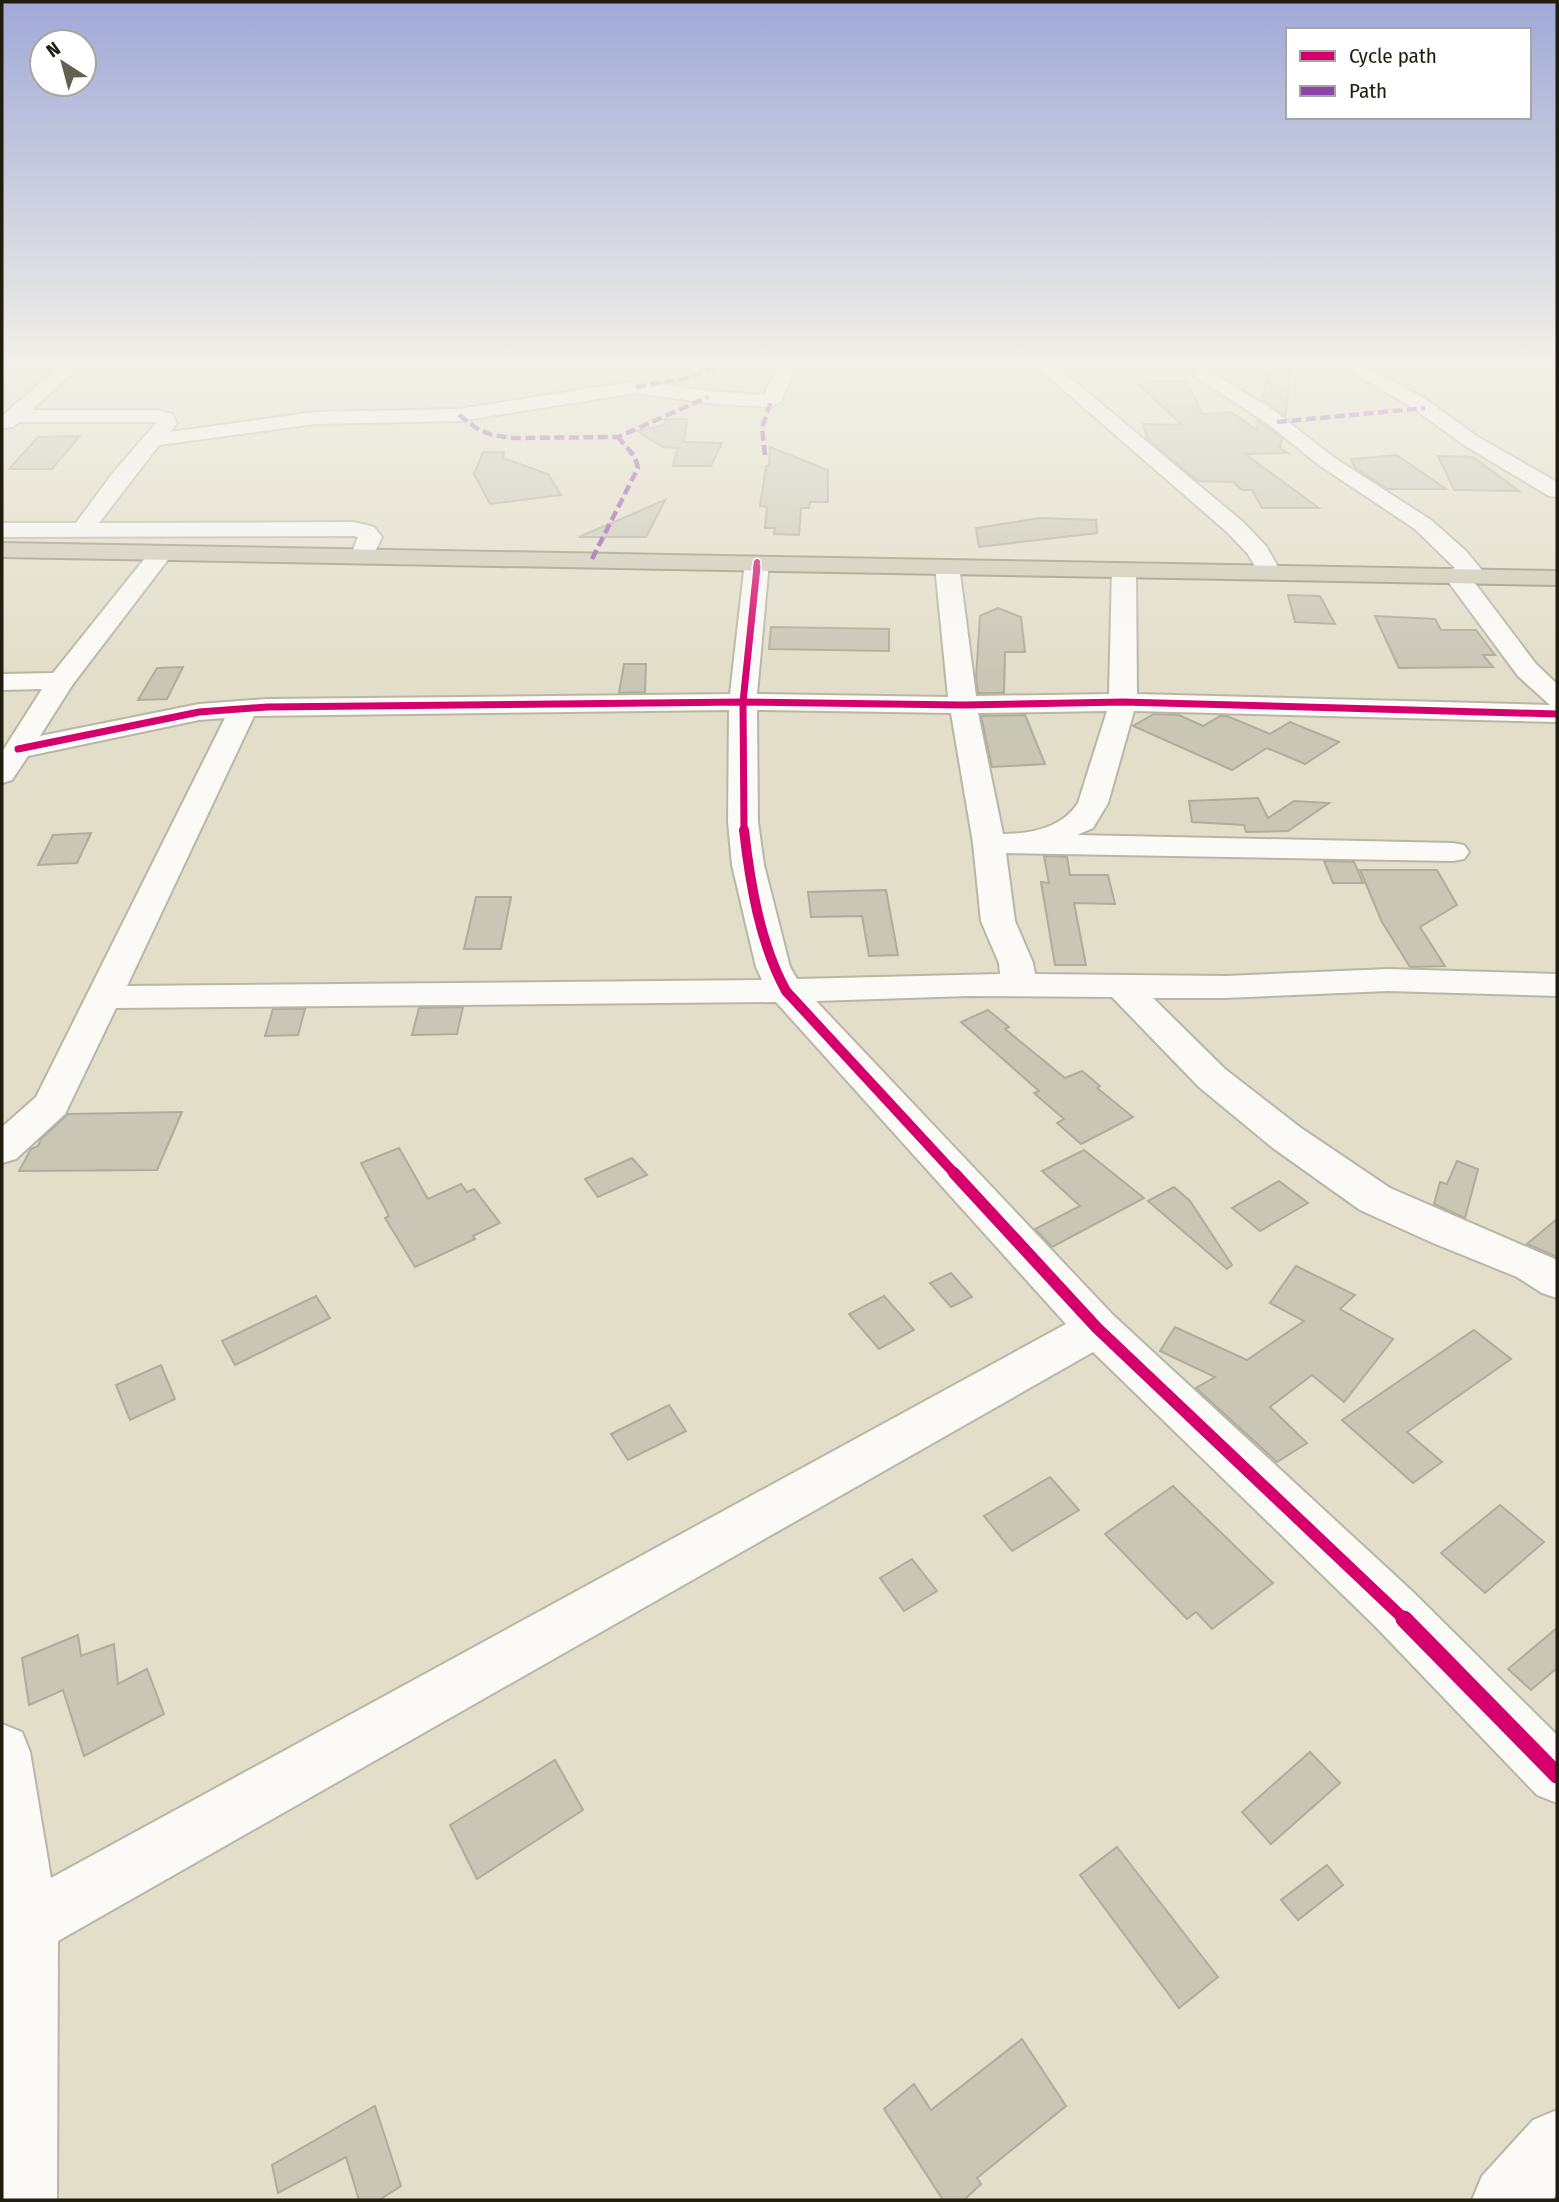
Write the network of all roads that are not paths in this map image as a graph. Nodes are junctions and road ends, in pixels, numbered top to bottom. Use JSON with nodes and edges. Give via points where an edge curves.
{"nodes":[{"id":1,"x":129,"y":469,"type":"edge"},
{"id":2,"x":1166,"y":469,"type":"edge"},
{"id":3,"x":1339,"y":469,"type":"edge"},
{"id":4,"x":1519,"y":469,"type":"edge"},
{"id":5,"x":1557,"y":491,"type":"edge"},
{"id":6,"x":2,"y":530,"type":"edge"},
{"id":7,"x":82,"y":531,"type":"junction"},
{"id":8,"x":2,"y":550,"type":"edge"},
{"id":9,"x":161,"y":553,"type":"junction"},
{"id":10,"x":362,"y":557,"type":"junction"},
{"id":11,"x":757,"y":562,"type":"junction"},
{"id":12,"x":947,"y":566,"type":"junction"},
{"id":13,"x":1124,"y":569,"type":"junction"},
{"id":14,"x":1269,"y":572,"type":"junction"},
{"id":15,"x":1464,"y":575,"type":"junction"},
{"id":16,"x":1557,"y":578,"type":"edge"},
{"id":17,"x":61,"y":681,"type":"junction"},
{"id":18,"x":2,"y":682,"type":"edge"},
{"id":19,"x":1557,"y":699,"type":"edge"},
{"id":20,"x":743,"y":702,"type":"junction"},
{"id":21,"x":1123,"y":702,"type":"junction"},
{"id":22,"x":963,"y":705,"type":"junction"},
{"id":23,"x":244,"y":709,"type":"junction"},
{"id":24,"x":1557,"y":714,"type":"edge"},
{"id":25,"x":18,"y":749,"type":"junction"},
{"id":26,"x":2,"y":774,"type":"edge"},
{"id":27,"x":1039,"y":842,"type":"junction"},
{"id":28,"x":989,"y":843,"type":"junction"},
{"id":29,"x":1453,"y":852,"type":"dead end"},
{"id":30,"x":1557,"y":985,"type":"edge"},
{"id":31,"x":1020,"y":987,"type":"junction"},
{"id":32,"x":1123,"y":988,"type":"junction"},
{"id":33,"x":786,"y":991,"type":"junction"},
{"id":34,"x":104,"y":997,"type":"junction"},
{"id":35,"x":2,"y":1149,"type":"edge"},
{"id":36,"x":1557,"y":1281,"type":"edge"},
{"id":37,"x":1097,"y":1328,"type":"junction"},
{"id":38,"x":2,"y":1752,"type":"edge"},
{"id":39,"x":1557,"y":1775,"type":"edge"},
{"id":40,"x":15,"y":1933,"type":"edge"},
{"id":41,"x":1557,"y":2144,"type":"edge"},
{"id":42,"x":23,"y":2200,"type":"edge"},
{"id":43,"x":1506,"y":2200,"type":"edge"}],
"edges":[{"from":1,"to":7,"type":"street"},
{"from":2,"to":14,"type":"street","via":[[1235,527],[1258,551]]},
{"from":3,"to":15,"type":"street","via":[[1385,496],[1453,548]]},
{"from":4,"to":5,"type":"street"},
{"from":6,"to":7,"type":"street"},
{"from":7,"to":10,"type":"street","via":[[354,529],[370,537]]},
{"from":8,"to":9,"type":"highway"},
{"from":9,"to":10,"type":"highway"},
{"from":9,"to":17,"type":"street"},
{"from":10,"to":11,"type":"highway"},
{"from":11,"to":12,"type":"highway"},
{"from":11,"to":20,"type":"street"},
{"from":12,"to":13,"type":"highway"},
{"from":12,"to":22,"type":"street"},
{"from":13,"to":14,"type":"highway"},
{"from":13,"to":21,"type":"street"},
{"from":14,"to":15,"type":"highway"},
{"from":15,"to":16,"type":"highway"},
{"from":15,"to":19,"type":"street","via":[[1527,670]]},
{"from":17,"to":18,"type":"street"},
{"from":17,"to":25,"type":"street"},
{"from":20,"to":22,"type":"street"},
{"from":20,"to":23,"type":"street"},
{"from":20,"to":33,"type":"street","via":[[743,822],[748,864],[774,967]]},
{"from":21,"to":22,"type":"street"},
{"from":21,"to":24,"type":"street"},
{"from":21,"to":27,"type":"street","via":[[1093,803],[1082,821]]},
{"from":22,"to":28,"type":"street"},
{"from":23,"to":25,"type":"street","via":[[141,722]]},
{"from":23,"to":34,"type":"street"},
{"from":25,"to":26,"type":"street"},
{"from":27,"to":28,"type":"street"},
{"from":27,"to":29,"type":"street"},
{"from":28,"to":31,"type":"street","via":[[998,921]]},
{"from":30,"to":32,"type":"street","via":[[1388,980]]},
{"from":31,"to":32,"type":"street"},
{"from":31,"to":33,"type":"street"},
{"from":32,"to":36,"type":"street","via":[[1212,1077],[1287,1138],[1375,1199],[1532,1265]]},
{"from":33,"to":34,"type":"street"},
{"from":33,"to":37,"type":"street"},
{"from":34,"to":35,"type":"street","via":[[51,1105]]},
{"from":37,"to":39,"type":"street","via":[[1394,1609]]},
{"from":37,"to":40,"type":"street"},
{"from":38,"to":40,"type":"street"},
{"from":40,"to":42,"type":"street"},
{"from":41,"to":43,"type":"street"}]}
